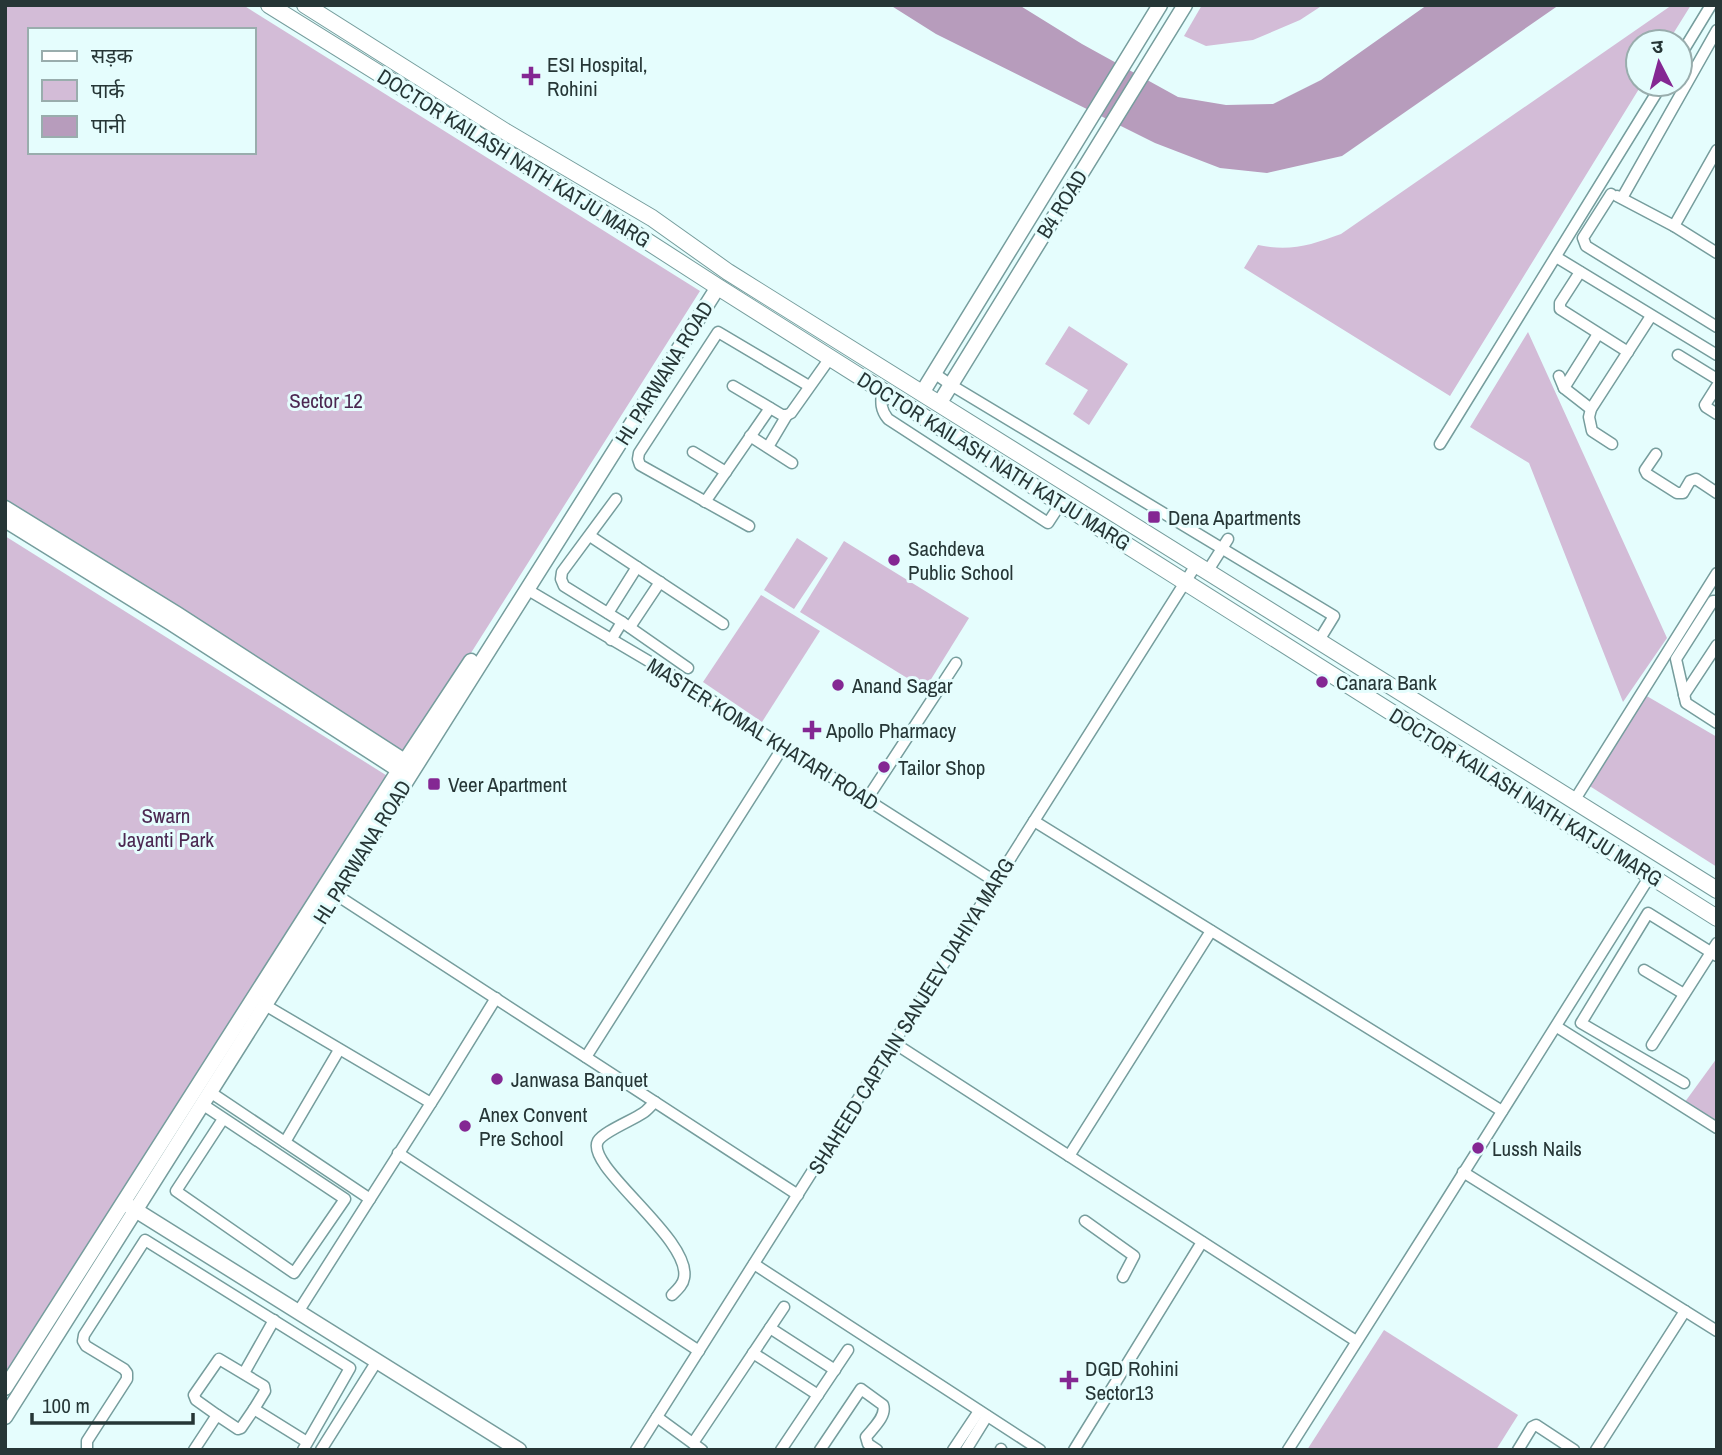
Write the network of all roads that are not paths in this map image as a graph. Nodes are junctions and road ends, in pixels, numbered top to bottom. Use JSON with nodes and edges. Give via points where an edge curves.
{"nodes":[{"id":1,"x":269,"y":5,"type":"edge"},
{"id":2,"x":305,"y":5,"type":"edge"},
{"id":3,"x":1160,"y":5,"type":"edge"},
{"id":4,"x":1711,"y":5,"type":"edge"},
{"id":5,"x":1182,"y":11,"type":"edge"},
{"id":6,"x":1717,"y":30,"type":"edge"},
{"id":7,"x":1694,"y":32,"type":"edge"},
{"id":8,"x":1653,"y":98,"type":"edge"},
{"id":9,"x":1717,"y":150,"type":"edge"},
{"id":10,"x":1599,"y":187,"type":"junction"},
{"id":11,"x":1611,"y":194,"type":"junction"},
{"id":12,"x":1622,"y":198,"type":"junction"},
{"id":13,"x":618,"y":200,"type":"junction"},
{"id":14,"x":608,"y":216,"type":"junction"},
{"id":15,"x":1674,"y":226,"type":"junction"},
{"id":16,"x":1717,"y":253,"type":"edge"},
{"id":17,"x":1556,"y":257,"type":"junction"},
{"id":18,"x":1580,"y":272,"type":"junction"},
{"id":19,"x":715,"y":285,"type":"junction"},
{"id":20,"x":1651,"y":316,"type":"junction"},
{"id":21,"x":1717,"y":327,"type":"edge"},
{"id":22,"x":1598,"y":334,"type":"junction"},
{"id":23,"x":1628,"y":352,"type":"junction"},
{"id":24,"x":1678,"y":355,"type":"dead end"},
{"id":25,"x":1717,"y":355,"type":"edge"},
{"id":26,"x":830,"y":358,"type":"junction"},
{"id":27,"x":934,"y":373,"type":"junction"},
{"id":28,"x":1559,"y":376,"type":"dead end"},
{"id":29,"x":1717,"y":379,"type":"edge"},
{"id":30,"x":951,"y":385,"type":"junction"},
{"id":31,"x":733,"y":386,"type":"dead end"},
{"id":32,"x":809,"y":386,"type":"junction"},
{"id":33,"x":1717,"y":386,"type":"edge"},
{"id":34,"x":1564,"y":388,"type":"junction"},
{"id":35,"x":883,"y":390,"type":"junction"},
{"id":36,"x":922,"y":393,"type":"junction"},
{"id":37,"x":939,"y":404,"type":"junction"},
{"id":38,"x":770,"y":408,"type":"junction"},
{"id":39,"x":1591,"y":409,"type":"junction"},
{"id":40,"x":1717,"y":414,"type":"edge"},
{"id":41,"x":787,"y":415,"type":"junction"},
{"id":42,"x":750,"y":436,"type":"junction"},
{"id":43,"x":1440,"y":444,"type":"dead end"},
{"id":44,"x":1612,"y":444,"type":"dead end"},
{"id":45,"x":768,"y":447,"type":"junction"},
{"id":46,"x":693,"y":452,"type":"dead end"},
{"id":47,"x":1656,"y":454,"type":"dead end"},
{"id":48,"x":792,"y":463,"type":"dead end"},
{"id":49,"x":726,"y":472,"type":"junction"},
{"id":50,"x":1717,"y":493,"type":"edge"},
{"id":51,"x":616,"y":499,"type":"dead end"},
{"id":52,"x":705,"y":502,"type":"junction"},
{"id":53,"x":1061,"y":503,"type":"junction"},
{"id":54,"x":5,"y":508,"type":"edge"},
{"id":55,"x":5,"y":520,"type":"edge"},
{"id":56,"x":749,"y":526,"type":"dead end"},
{"id":57,"x":590,"y":536,"type":"junction"},
{"id":58,"x":1225,"y":544,"type":"junction"},
{"id":59,"x":637,"y":567,"type":"junction"},
{"id":60,"x":1202,"y":568,"type":"junction"},
{"id":61,"x":1717,"y":573,"type":"edge"},
{"id":62,"x":660,"y":582,"type":"junction"},
{"id":63,"x":1185,"y":582,"type":"junction"},
{"id":64,"x":527,"y":590,"type":"junction"},
{"id":65,"x":1717,"y":601,"type":"edge"},
{"id":66,"x":608,"y":613,"type":"junction"},
{"id":67,"x":626,"y":624,"type":"junction"},
{"id":68,"x":723,"y":624,"type":"dead end"},
{"id":69,"x":611,"y":640,"type":"junction"},
{"id":70,"x":1318,"y":642,"type":"junction"},
{"id":71,"x":1717,"y":645,"type":"edge"},
{"id":72,"x":956,"y":663,"type":"dead end"},
{"id":73,"x":688,"y":668,"type":"dead end"},
{"id":74,"x":1684,"y":695,"type":"junction"},
{"id":75,"x":1717,"y":723,"type":"edge"},
{"id":76,"x":783,"y":747,"type":"junction"},
{"id":77,"x":407,"y":769,"type":"junction"},
{"id":78,"x":867,"y":799,"type":"junction"},
{"id":79,"x":1574,"y":801,"type":"junction"},
{"id":80,"x":1034,"y":821,"type":"junction"},
{"id":81,"x":1650,"y":876,"type":"junction"},
{"id":82,"x":996,"y":882,"type":"junction"},
{"id":83,"x":1717,"y":890,"type":"edge"},
{"id":84,"x":335,"y":894,"type":"junction"},
{"id":85,"x":1717,"y":918,"type":"edge"},
{"id":86,"x":1212,"y":931,"type":"junction"},
{"id":87,"x":1715,"y":950,"type":"edge"},
{"id":88,"x":1644,"y":970,"type":"dead end"},
{"id":89,"x":1684,"y":995,"type":"junction"},
{"id":90,"x":496,"y":998,"type":"junction"},
{"id":91,"x":265,"y":1005,"type":"junction"},
{"id":92,"x":1557,"y":1027,"type":"junction"},
{"id":93,"x":894,"y":1043,"type":"junction"},
{"id":94,"x":1652,"y":1045,"type":"dead end"},
{"id":95,"x":339,"y":1050,"type":"junction"},
{"id":96,"x":586,"y":1057,"type":"junction"},
{"id":97,"x":1684,"y":1083,"type":"dead end"},
{"id":98,"x":206,"y":1098,"type":"junction"},
{"id":99,"x":655,"y":1102,"type":"junction"},
{"id":100,"x":431,"y":1103,"type":"junction"},
{"id":101,"x":1502,"y":1111,"type":"junction"},
{"id":102,"x":223,"y":1119,"type":"junction"},
{"id":103,"x":1717,"y":1128,"type":"edge"},
{"id":104,"x":285,"y":1142,"type":"junction"},
{"id":105,"x":398,"y":1153,"type":"junction"},
{"id":106,"x":1069,"y":1156,"type":"junction"},
{"id":107,"x":1463,"y":1172,"type":"junction"},
{"id":108,"x":798,"y":1195,"type":"junction"},
{"id":109,"x":370,"y":1199,"type":"junction"},
{"id":110,"x":129,"y":1206,"type":"junction"},
{"id":111,"x":1085,"y":1222,"type":"dead end"},
{"id":112,"x":135,"y":1234,"type":"junction"},
{"id":113,"x":1202,"y":1242,"type":"junction"},
{"id":114,"x":754,"y":1264,"type":"junction"},
{"id":115,"x":1123,"y":1277,"type":"dead end"},
{"id":116,"x":672,"y":1295,"type":"dead end"},
{"id":117,"x":784,"y":1307,"type":"dead end"},
{"id":118,"x":1685,"y":1311,"type":"junction"},
{"id":119,"x":298,"y":1312,"type":"junction"},
{"id":120,"x":274,"y":1320,"type":"junction"},
{"id":121,"x":770,"y":1328,"type":"junction"},
{"id":122,"x":1717,"y":1331,"type":"edge"},
{"id":123,"x":1356,"y":1341,"type":"junction"},
{"id":124,"x":848,"y":1350,"type":"dead end"},
{"id":125,"x":699,"y":1351,"type":"junction"},
{"id":126,"x":362,"y":1352,"type":"junction"},
{"id":127,"x":753,"y":1353,"type":"junction"},
{"id":128,"x":377,"y":1361,"type":"junction"},
{"id":129,"x":351,"y":1368,"type":"junction"},
{"id":130,"x":835,"y":1370,"type":"junction"},
{"id":131,"x":244,"y":1373,"type":"junction"},
{"id":132,"x":5,"y":1388,"type":"edge"},
{"id":133,"x":818,"y":1395,"type":"junction"},
{"id":134,"x":254,"y":1409,"type":"junction"},
{"id":135,"x":983,"y":1413,"type":"junction"},
{"id":136,"x":217,"y":1415,"type":"junction"},
{"id":137,"x":5,"y":1417,"type":"edge"},
{"id":138,"x":657,"y":1417,"type":"junction"},
{"id":139,"x":305,"y":1446,"type":"edge"},
{"id":140,"x":697,"y":1446,"type":"edge"},
{"id":141,"x":787,"y":1448,"type":"edge"},
{"id":142,"x":87,"y":1450,"type":"edge"},
{"id":143,"x":194,"y":1450,"type":"edge"},
{"id":144,"x":321,"y":1450,"type":"edge"},
{"id":145,"x":519,"y":1450,"type":"edge"},
{"id":146,"x":636,"y":1450,"type":"edge"},
{"id":147,"x":820,"y":1450,"type":"edge"},
{"id":148,"x":877,"y":1450,"type":"edge"},
{"id":149,"x":953,"y":1450,"type":"edge"},
{"id":150,"x":966,"y":1450,"type":"edge"},
{"id":151,"x":1041,"y":1450,"type":"edge"},
{"id":152,"x":1074,"y":1450,"type":"edge"},
{"id":153,"x":1288,"y":1450,"type":"edge"},
{"id":154,"x":1518,"y":1450,"type":"edge"},
{"id":155,"x":1574,"y":1450,"type":"edge"},
{"id":156,"x":1595,"y":1450,"type":"edge"}],
"edges":[{"from":1,"to":14,"type":"main road","name":"DOCTOR KAILASH NATH KATJU MARG"},
{"from":2,"to":13,"type":"main road","name":"DOCTOR KAILASH NATH KATJU MARG"},
{"from":3,"to":5,"type":"street"},
{"from":3,"to":27,"type":"street","name":"B4 ROAD"},
{"from":4,"to":7,"type":"street"},
{"from":5,"to":30,"type":"street","name":"B4 ROAD"},
{"from":6,"to":12,"type":"street"},
{"from":8,"to":10,"type":"street"},
{"from":9,"to":15,"type":"street"},
{"from":10,"to":11,"type":"street"},
{"from":10,"to":17,"type":"street"},
{"from":11,"to":12,"type":"street"},
{"from":11,"to":21,"type":"street","via":[[1583,238],[1586,246]]},
{"from":12,"to":15,"type":"street"},
{"from":13,"to":14,"type":"main road"},
{"from":13,"to":36,"type":"main road","name":"DOCTOR KAILASH NATH KATJU MARG"},
{"from":14,"to":19,"type":"main road","name":"DOCTOR KAILASH NATH KATJU MARG"},
{"from":15,"to":16,"type":"street"},
{"from":17,"to":18,"type":"street"},
{"from":17,"to":43,"type":"street"},
{"from":18,"to":20,"type":"street"},
{"from":18,"to":22,"type":"street","via":[[1560,309]]},
{"from":19,"to":26,"type":"main road","name":"DOCTOR KAILASH NATH KATJU MARG"},
{"from":19,"to":64,"type":"street","name":"HL PARWANA ROAD"},
{"from":19,"to":77,"type":"street"},
{"from":20,"to":23,"type":"street"},
{"from":20,"to":25,"type":"street"},
{"from":22,"to":23,"type":"street"},
{"from":22,"to":34,"type":"street"},
{"from":23,"to":39,"type":"street"},
{"from":24,"to":29,"type":"street"},
{"from":26,"to":32,"type":"street"},
{"from":26,"to":35,"type":"main road","name":"DOCTOR KAILASH NATH KATJU MARG"},
{"from":27,"to":30,"type":"street"},
{"from":27,"to":36,"type":"street","name":"B4 ROAD"},
{"from":28,"to":34,"type":"street"},
{"from":30,"to":37,"type":"street","name":"B4 ROAD"},
{"from":30,"to":58,"type":"street"},
{"from":31,"to":38,"type":"street"},
{"from":32,"to":41,"type":"street"},
{"from":32,"to":52,"type":"street","via":[[718,332],[638,459],[640,465]]},
{"from":33,"to":40,"type":"street","via":[[1705,405]]},
{"from":34,"to":39,"type":"street"},
{"from":35,"to":53,"type":"main road","name":"DOCTOR KAILASH NATH KATJU MARG"},
{"from":35,"to":53,"type":"street","via":[[881,405],[887,418],[1048,523]]},
{"from":36,"to":37,"type":"main road","name":"DOCTOR KAILASH NATH KATJU MARG"},
{"from":37,"to":60,"type":"main road","name":"DOCTOR KAILASH NATH KATJU MARG"},
{"from":38,"to":41,"type":"street"},
{"from":38,"to":42,"type":"street"},
{"from":39,"to":44,"type":"street","via":[[1592,431]]},
{"from":41,"to":45,"type":"street"},
{"from":42,"to":45,"type":"street"},
{"from":42,"to":49,"type":"street"},
{"from":45,"to":48,"type":"street"},
{"from":46,"to":49,"type":"street"},
{"from":47,"to":50,"type":"street","via":[[1647,474],[1677,493],[1683,493],[1696,479]]},
{"from":49,"to":52,"type":"street"},
{"from":51,"to":57,"type":"street"},
{"from":52,"to":56,"type":"street"},
{"from":53,"to":63,"type":"main road","name":"DOCTOR KAILASH NATH KATJU MARG"},
{"from":54,"to":77,"type":"street","via":[[177,614]]},
{"from":55,"to":77,"type":"street"},
{"from":57,"to":59,"type":"street"},
{"from":57,"to":66,"type":"street","via":[[561,579],[564,586]]},
{"from":58,"to":60,"type":"street","name":"SHAHEED CAPTAIN SANJEEV DAHIYA MARG"},
{"from":58,"to":70,"type":"street","via":[[1334,616]]},
{"from":59,"to":62,"type":"street"},
{"from":59,"to":66,"type":"street"},
{"from":60,"to":63,"type":"street","name":"SHAHEED CAPTAIN SANJEEV DAHIYA MARG"},
{"from":60,"to":70,"type":"main road","name":"DOCTOR KAILASH NATH KATJU MARG"},
{"from":61,"to":79,"type":"street"},
{"from":62,"to":67,"type":"street"},
{"from":62,"to":68,"type":"street"},
{"from":63,"to":80,"type":"street","name":"SHAHEED CAPTAIN SANJEEV DAHIYA MARG"},
{"from":63,"to":81,"type":"main road","name":"DOCTOR KAILASH NATH KATJU MARG"},
{"from":64,"to":69,"type":"street","name":"MASTER KOMAL KHATARI ROAD"},
{"from":64,"to":77,"type":"street","name":"HL PARWANA ROAD"},
{"from":65,"to":74,"type":"street","via":[[1675,659]]},
{"from":66,"to":67,"type":"street"},
{"from":67,"to":69,"type":"street"},
{"from":67,"to":73,"type":"street"},
{"from":69,"to":76,"type":"street","name":"MASTER KOMAL KHATARI ROAD"},
{"from":70,"to":79,"type":"main road","name":"DOCTOR KAILASH NATH KATJU MARG"},
{"from":71,"to":74,"type":"street"},
{"from":72,"to":78,"type":"street"},
{"from":74,"to":75,"type":"street","via":[[1686,703]]},
{"from":76,"to":78,"type":"street","name":"MASTER KOMAL KHATARI ROAD"},
{"from":76,"to":96,"type":"street"},
{"from":77,"to":84,"type":"street","name":"HL PARWANA ROAD"},
{"from":77,"to":110,"type":"street"},
{"from":78,"to":82,"type":"street","name":"MASTER KOMAL KHATARI ROAD"},
{"from":79,"to":83,"type":"main road","name":"DOCTOR KAILASH NATH KATJU MARG"},
{"from":80,"to":82,"type":"street","name":"SHAHEED CAPTAIN SANJEEV DAHIYA MARG"},
{"from":80,"to":86,"type":"street"},
{"from":81,"to":85,"type":"main road","name":"DOCTOR KAILASH NATH KATJU MARG"},
{"from":81,"to":92,"type":"street"},
{"from":82,"to":93,"type":"street","name":"SHAHEED CAPTAIN SANJEEV DAHIYA MARG"},
{"from":84,"to":90,"type":"street"},
{"from":84,"to":91,"type":"street","name":"HL PARWANA ROAD"},
{"from":86,"to":101,"type":"street"},
{"from":86,"to":106,"type":"street"},
{"from":87,"to":89,"type":"street"},
{"from":87,"to":97,"type":"street","via":[[1648,913],[1581,1023]]},
{"from":88,"to":89,"type":"street"},
{"from":89,"to":94,"type":"street"},
{"from":90,"to":96,"type":"street"},
{"from":90,"to":100,"type":"street"},
{"from":91,"to":95,"type":"street"},
{"from":91,"to":98,"type":"street","name":"HL PARWANA ROAD"},
{"from":92,"to":101,"type":"street"},
{"from":92,"to":103,"type":"street"},
{"from":93,"to":106,"type":"street"},
{"from":93,"to":108,"type":"street","name":"SHAHEED CAPTAIN SANJEEV DAHIYA MARG"},
{"from":95,"to":100,"type":"street"},
{"from":95,"to":104,"type":"street"},
{"from":96,"to":99,"type":"street"},
{"from":98,"to":102,"type":"street"},
{"from":98,"to":104,"type":"street"},
{"from":98,"to":110,"type":"street","name":"HL PARWANA ROAD"},
{"from":99,"to":108,"type":"street"},
{"from":99,"to":116,"type":"street","via":[[604,1135],[597,1150],[678,1252],[685,1277]]},
{"from":100,"to":105,"type":"street"},
{"from":101,"to":107,"type":"street"},
{"from":102,"to":102,"type":"street","via":[[345,1199],[294,1273],[176,1191]]},
{"from":104,"to":109,"type":"street"},
{"from":105,"to":109,"type":"street"},
{"from":105,"to":125,"type":"street"},
{"from":106,"to":113,"type":"street"},
{"from":107,"to":118,"type":"street"},
{"from":107,"to":123,"type":"street"},
{"from":108,"to":114,"type":"street","name":"SHAHEED CAPTAIN SANJEEV DAHIYA MARG"},
{"from":109,"to":119,"type":"street"},
{"from":110,"to":112,"type":"street","name":"HL PARWANA ROAD"},
{"from":110,"to":119,"type":"street"},
{"from":110,"to":132,"type":"street"},
{"from":111,"to":115,"type":"street","via":[[1135,1256]]},
{"from":112,"to":120,"type":"street"},
{"from":112,"to":137,"type":"street","name":"HL PARWANA ROAD"},
{"from":112,"to":142,"type":"street","via":[[84,1335],[86,1346],[127,1373],[87,1441]]},
{"from":113,"to":123,"type":"street"},
{"from":113,"to":152,"type":"street"},
{"from":114,"to":125,"type":"street","name":"SHAHEED CAPTAIN SANJEEV DAHIYA MARG"},
{"from":114,"to":135,"type":"street"},
{"from":117,"to":121,"type":"street"},
{"from":118,"to":122,"type":"street"},
{"from":118,"to":156,"type":"street"},
{"from":119,"to":126,"type":"street"},
{"from":120,"to":129,"type":"street"},
{"from":120,"to":131,"type":"street"},
{"from":121,"to":127,"type":"street"},
{"from":121,"to":130,"type":"street"},
{"from":123,"to":153,"type":"street"},
{"from":124,"to":130,"type":"street"},
{"from":125,"to":138,"type":"street","name":"SHAHEED CAPTAIN SANJEEV DAHIYA MARG"},
{"from":126,"to":128,"type":"street"},
{"from":126,"to":129,"type":"street"},
{"from":127,"to":133,"type":"street"},
{"from":127,"to":140,"type":"street"},
{"from":128,"to":144,"type":"street"},
{"from":128,"to":145,"type":"street"},
{"from":129,"to":139,"type":"street"},
{"from":130,"to":133,"type":"street"},
{"from":131,"to":134,"type":"street","via":[[265,1388]]},
{"from":131,"to":136,"type":"street","via":[[219,1359],[194,1395]]},
{"from":133,"to":141,"type":"street"},
{"from":134,"to":136,"type":"street","via":[[238,1429]]},
{"from":134,"to":139,"type":"street"},
{"from":135,"to":149,"type":"street"},
{"from":135,"to":150,"type":"street"},
{"from":135,"to":151,"type":"street"},
{"from":136,"to":143,"type":"street"},
{"from":138,"to":140,"type":"street"},
{"from":138,"to":146,"type":"street","name":"SHAHEED CAPTAIN SANJEEV DAHIYA MARG"},
{"from":147,"to":148,"type":"street","via":[[861,1389],[885,1408],[866,1437]]},
{"from":154,"to":155,"type":"street","via":[[1536,1425]]}]}
